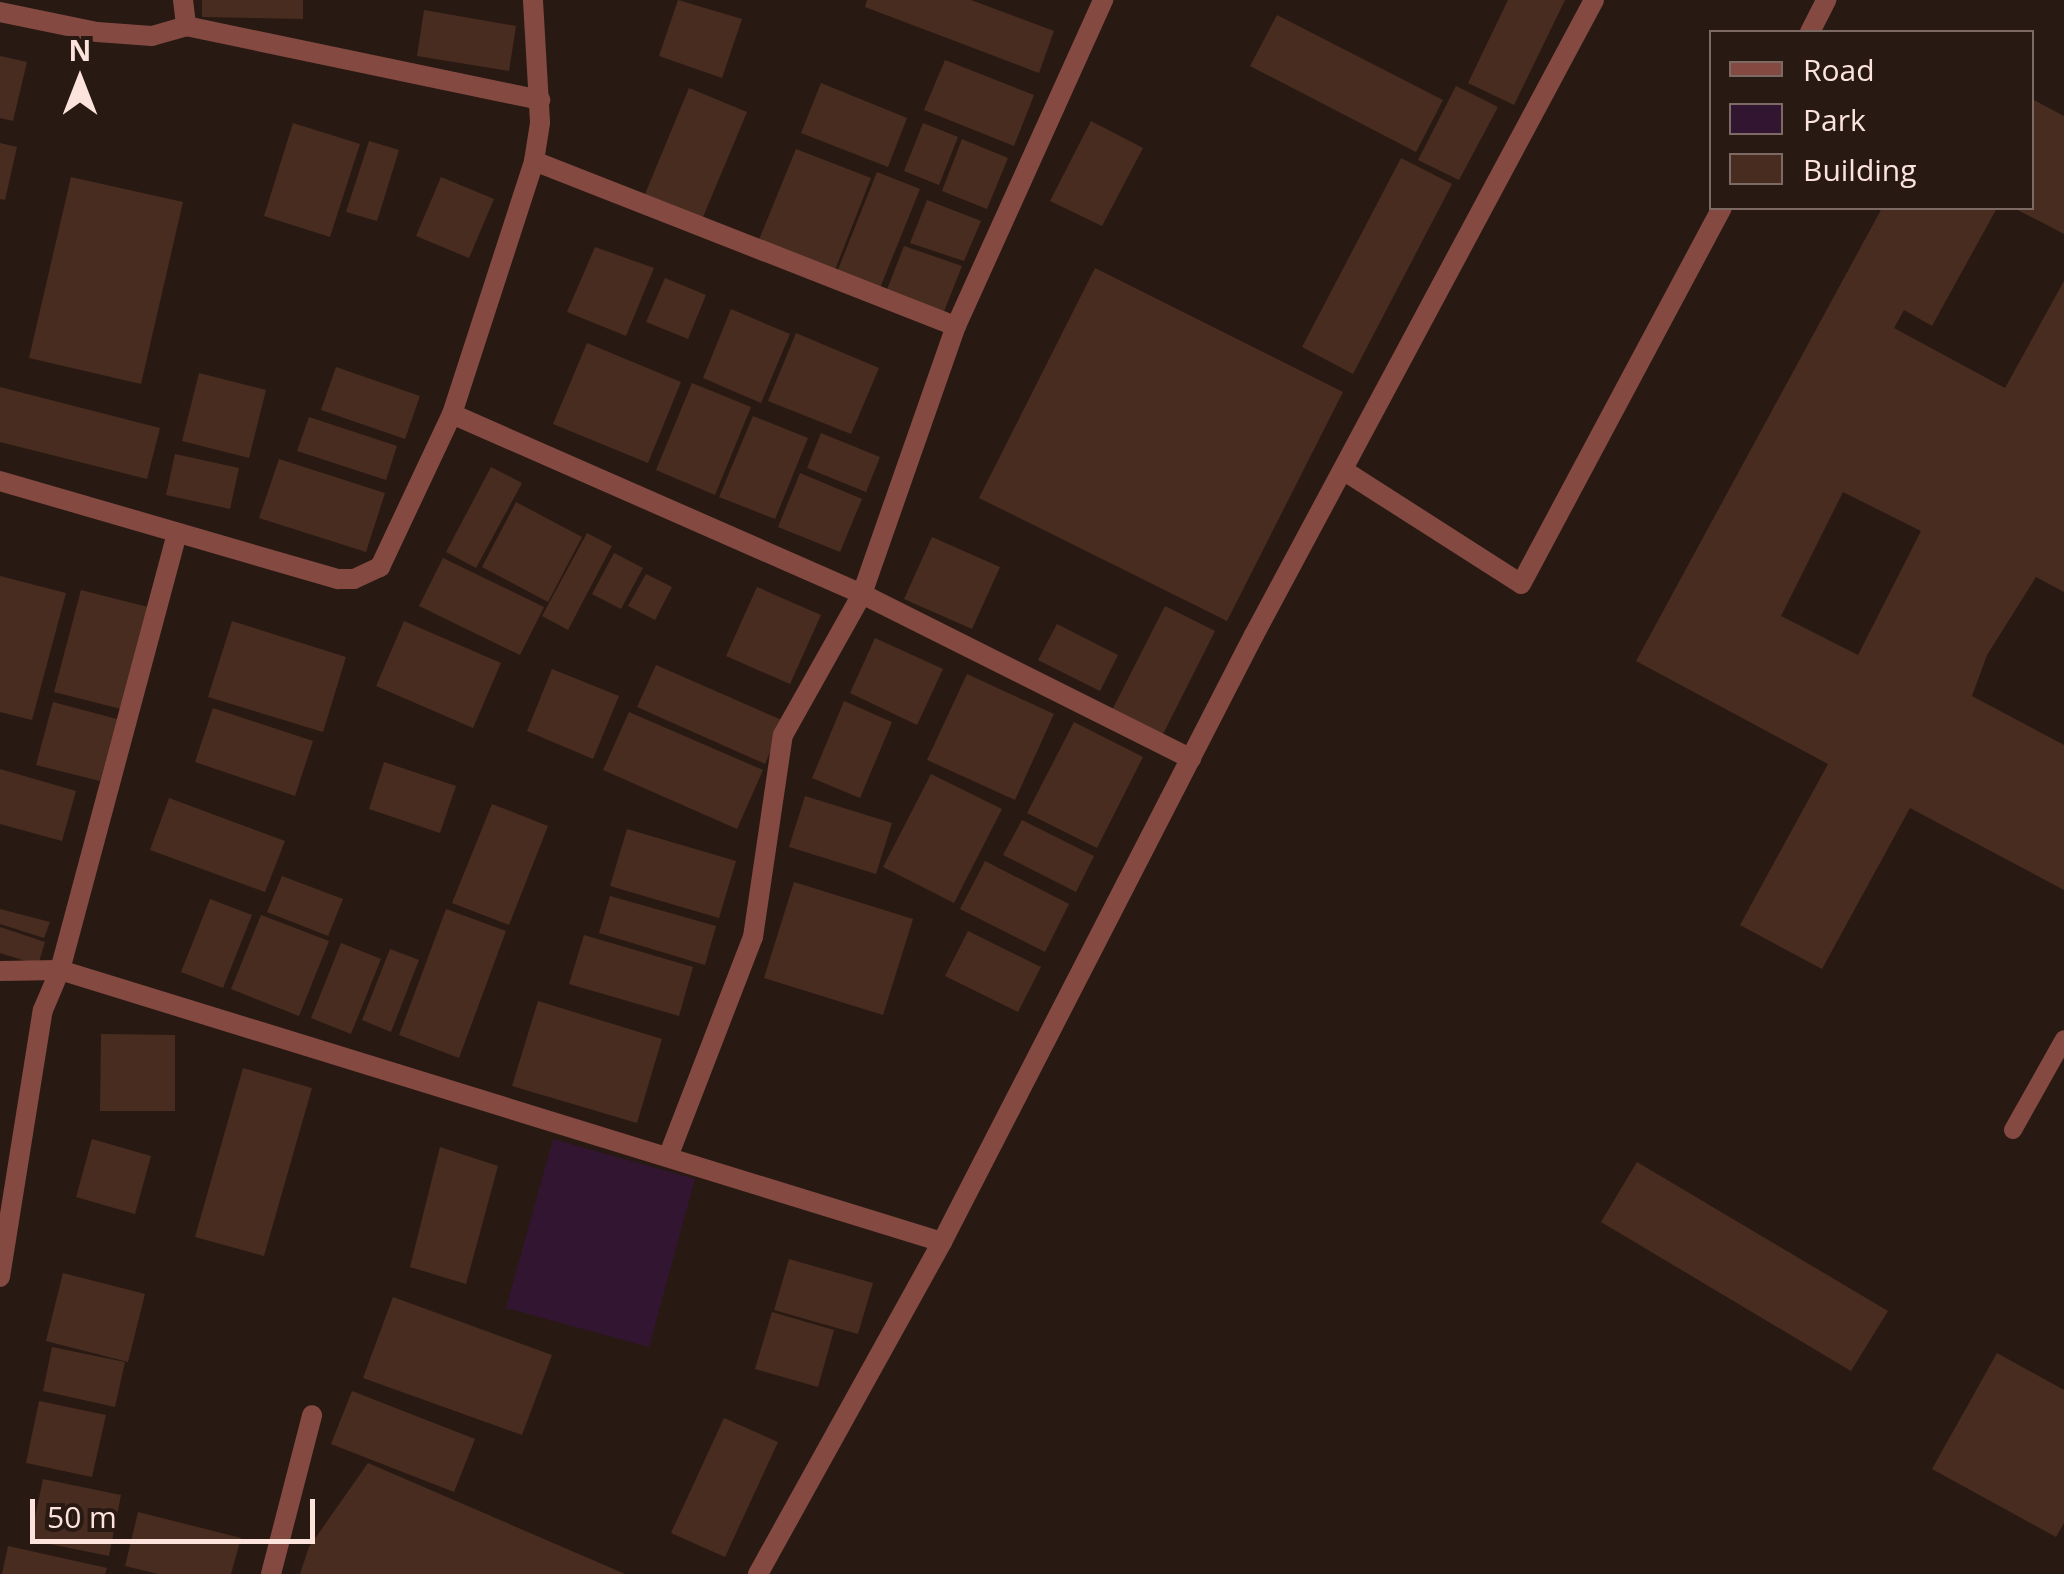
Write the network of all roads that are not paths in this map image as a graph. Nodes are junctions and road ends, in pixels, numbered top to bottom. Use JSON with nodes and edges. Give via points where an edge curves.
{"nodes":[{"id":1,"x":183,"y":0,"type":"edge"},
{"id":2,"x":533,"y":0,"type":"edge"},
{"id":3,"x":1103,"y":0,"type":"edge"},
{"id":4,"x":1594,"y":0,"type":"edge"},
{"id":5,"x":1826,"y":0,"type":"edge"},
{"id":6,"x":0,"y":12,"type":"edge"},
{"id":7,"x":186,"y":26,"type":"junction"},
{"id":8,"x":1811,"y":30,"type":"edge"},
{"id":9,"x":540,"y":100,"type":"junction"},
{"id":10,"x":534,"y":161,"type":"junction"},
{"id":11,"x":1721,"y":210,"type":"edge"},
{"id":12,"x":956,"y":326,"type":"junction"},
{"id":13,"x":452,"y":414,"type":"junction"},
{"id":14,"x":1343,"y":470,"type":"junction"},
{"id":15,"x":0,"y":481,"type":"edge"},
{"id":16,"x":176,"y":533,"type":"junction"},
{"id":17,"x":862,"y":594,"type":"junction"},
{"id":18,"x":1191,"y":759,"type":"junction"},
{"id":19,"x":60,"y":970,"type":"junction"},
{"id":20,"x":0,"y":971,"type":"edge"},
{"id":21,"x":2064,"y":1040,"type":"edge"},
{"id":22,"x":2013,"y":1130,"type":"dead end"},
{"id":23,"x":668,"y":1157,"type":"junction"},
{"id":24,"x":942,"y":1242,"type":"junction"},
{"id":25,"x":0,"y":1277,"type":"edge"},
{"id":26,"x":312,"y":1415,"type":"dead end"},
{"id":27,"x":270,"y":1574,"type":"edge"},
{"id":28,"x":758,"y":1574,"type":"edge"}],
"edges":[{"from":1,"to":7,"type":"street"},
{"from":2,"to":9,"type":"street"},
{"from":3,"to":12,"type":"street"},
{"from":4,"to":14,"type":"street"},
{"from":5,"to":8,"type":"street"},
{"from":6,"to":7,"type":"street","via":[[97,32],[152,36]]},
{"from":7,"to":9,"type":"street"},
{"from":9,"to":10,"type":"street"},
{"from":10,"to":12,"type":"street"},
{"from":10,"to":13,"type":"street"},
{"from":11,"to":14,"type":"street","via":[[1521,584]]},
{"from":12,"to":17,"type":"street"},
{"from":13,"to":16,"type":"street","via":[[380,566],[370,573],[338,578]]},
{"from":13,"to":17,"type":"street"},
{"from":14,"to":18,"type":"street"},
{"from":15,"to":16,"type":"street"},
{"from":16,"to":19,"type":"street"},
{"from":17,"to":18,"type":"street"},
{"from":17,"to":23,"type":"street","via":[[783,734],[753,936]]},
{"from":18,"to":24,"type":"street"},
{"from":19,"to":20,"type":"street"},
{"from":19,"to":23,"type":"street"},
{"from":19,"to":25,"type":"street","via":[[43,1010]]},
{"from":21,"to":22,"type":"lane"},
{"from":23,"to":24,"type":"street"},
{"from":24,"to":28,"type":"street"},
{"from":26,"to":27,"type":"street"}]}
